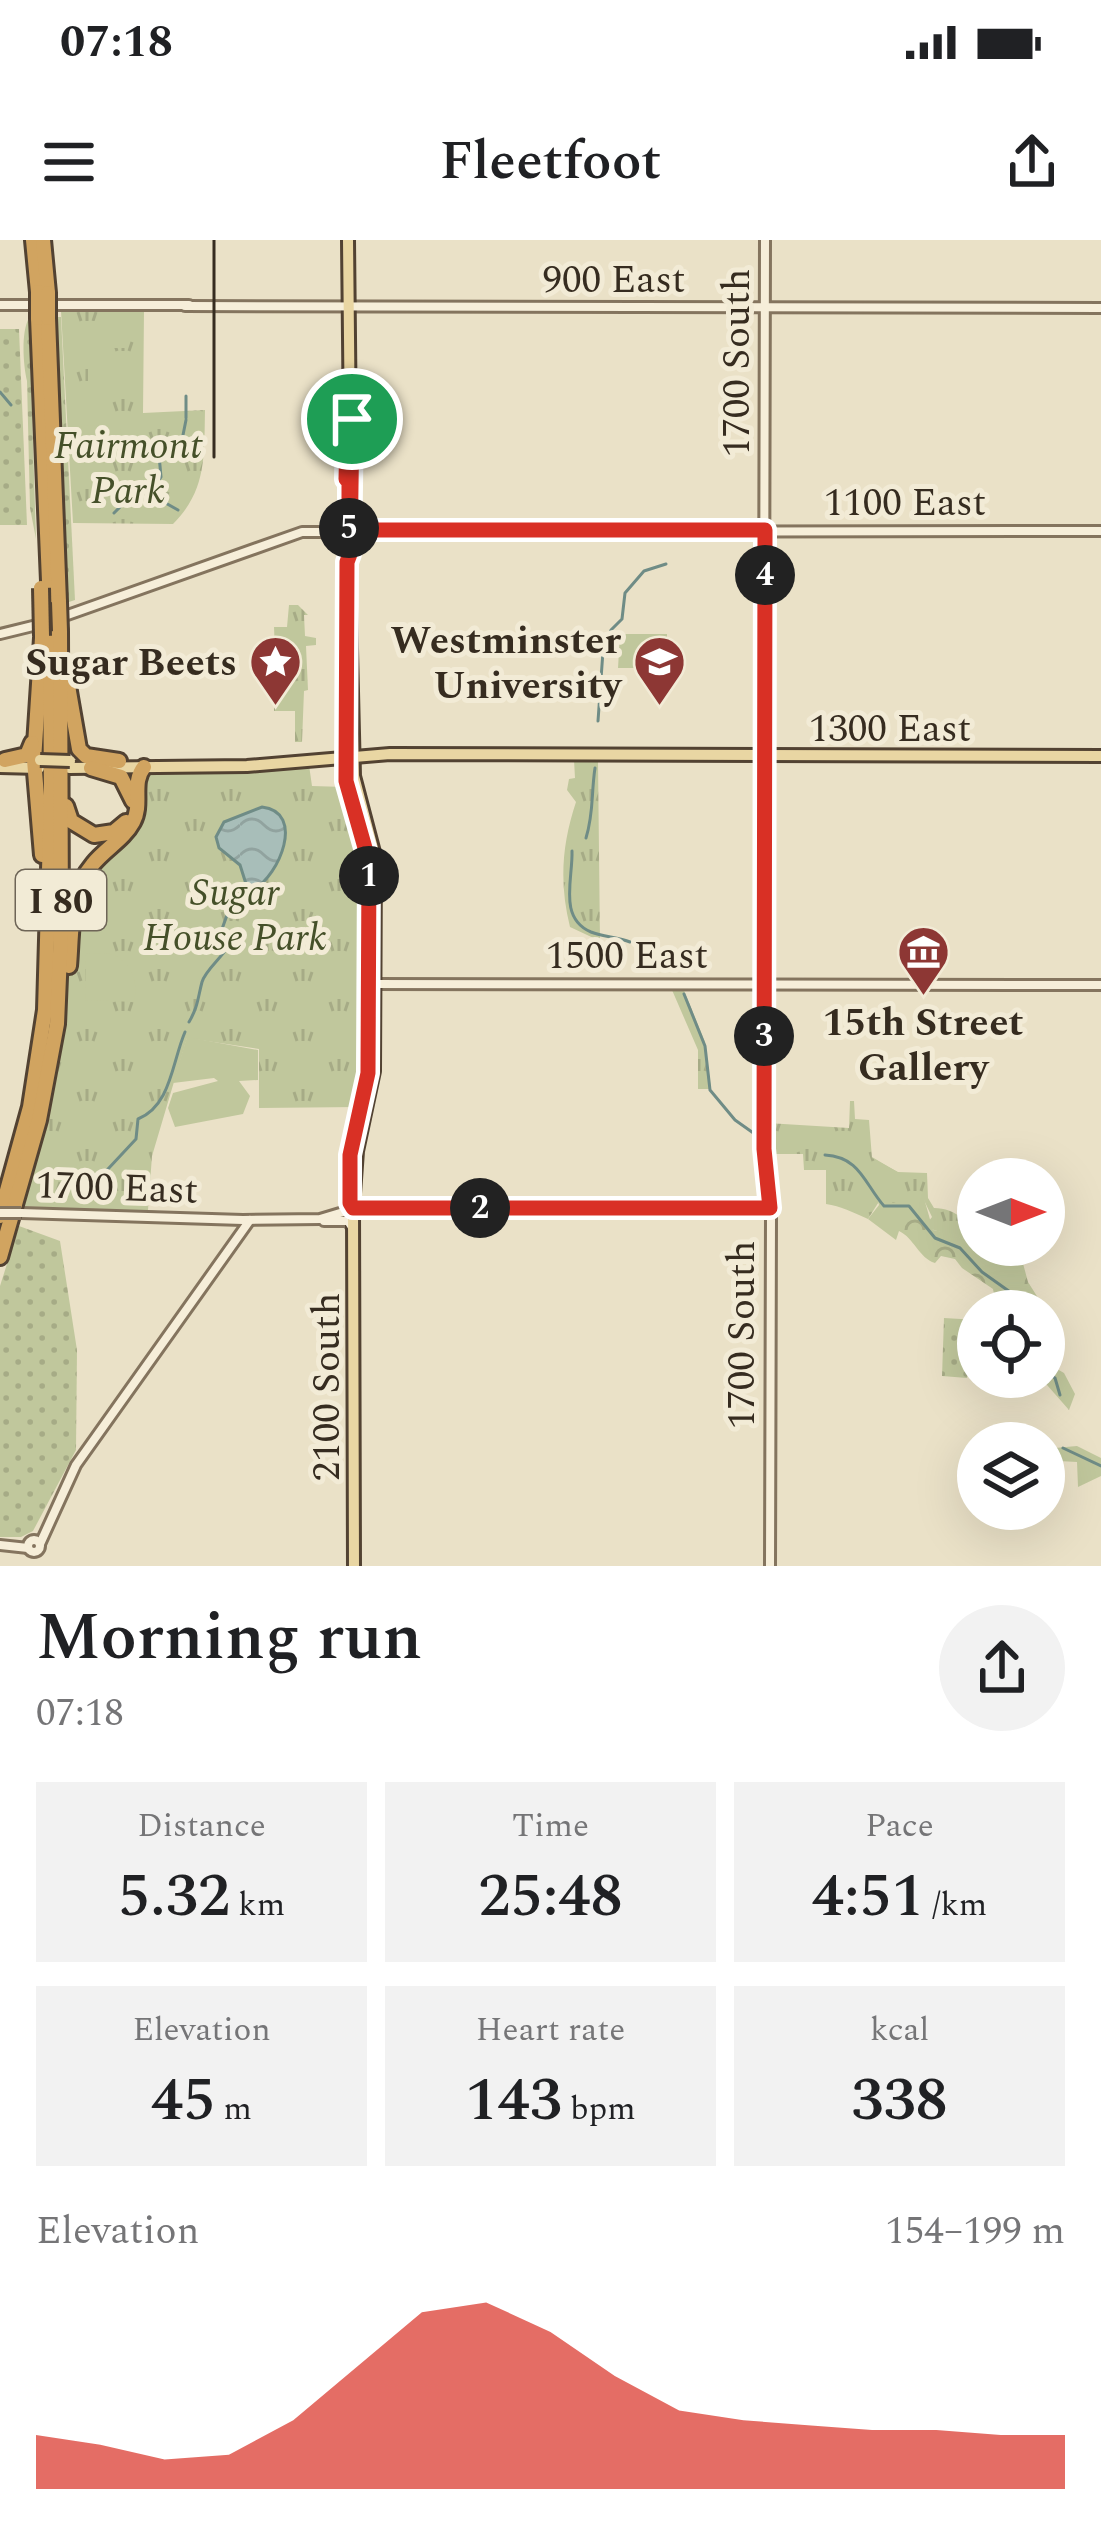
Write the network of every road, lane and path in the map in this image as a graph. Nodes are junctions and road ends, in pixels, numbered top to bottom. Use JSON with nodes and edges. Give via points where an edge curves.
{"nodes":[{"id":1,"x":30,"y":240,"type":"edge"},
{"id":2,"x":46,"y":240,"type":"edge"},
{"id":3,"x":765,"y":240,"type":"edge"},
{"id":4,"x":350,"y":245,"type":"edge"},
{"id":5,"x":42,"y":289,"type":"junction"},
{"id":6,"x":0,"y":305,"type":"edge"},
{"id":7,"x":350,"y":308,"type":"junction"},
{"id":8,"x":765,"y":308,"type":"junction"},
{"id":9,"x":1101,"y":308,"type":"edge"},
{"id":10,"x":43,"y":318,"type":"junction"},
{"id":11,"x":350,"y":364,"type":"junction"},
{"id":12,"x":348,"y":401,"type":"junction"},
{"id":13,"x":352,"y":419,"type":"junction"},
{"id":14,"x":43,"y":420,"type":"junction"},
{"id":15,"x":348,"y":473,"type":"junction"},
{"id":16,"x":349,"y":530,"type":"junction"},
{"id":17,"x":765,"y":530,"type":"junction"},
{"id":18,"x":1101,"y":531,"type":"edge"},
{"id":19,"x":350,"y":554,"type":"junction"},
{"id":20,"x":55,"y":603,"type":"junction"},
{"id":21,"x":347,"y":608,"type":"junction"},
{"id":22,"x":351,"y":623,"type":"junction"},
{"id":23,"x":0,"y":634,"type":"edge"},
{"id":24,"x":53,"y":635,"type":"junction"},
{"id":25,"x":347,"y":668,"type":"junction"},
{"id":26,"x":352,"y":698,"type":"junction"},
{"id":27,"x":34,"y":739,"type":"junction"},
{"id":28,"x":1101,"y":756,"type":"edge"},
{"id":29,"x":350,"y":757,"type":"junction"},
{"id":30,"x":764,"y":757,"type":"junction"},
{"id":31,"x":2,"y":762,"type":"edge"},
{"id":32,"x":37,"y":764,"type":"junction"},
{"id":33,"x":132,"y":765,"type":"junction"},
{"id":34,"x":91,"y":768,"type":"junction"},
{"id":35,"x":67,"y":769,"type":"junction"},
{"id":36,"x":48,"y":938,"type":"junction"},
{"id":37,"x":372,"y":984,"type":"junction"},
{"id":38,"x":764,"y":984,"type":"junction"},
{"id":39,"x":1101,"y":985,"type":"edge"},
{"id":40,"x":57,"y":1024,"type":"junction"},
{"id":41,"x":353,"y":1208,"type":"junction"},
{"id":42,"x":766,"y":1208,"type":"junction"},
{"id":43,"x":0,"y":1214,"type":"edge"},
{"id":44,"x":250,"y":1219,"type":"junction"},
{"id":45,"x":317,"y":1219,"type":"junction"},
{"id":46,"x":354,"y":1231,"type":"junction"},
{"id":47,"x":0,"y":1257,"type":"edge"},
{"id":48,"x":6,"y":1545,"type":"edge"},
{"id":49,"x":33,"y":1546,"type":"junction"},
{"id":50,"x":28,"y":1563,"type":"edge"},
{"id":51,"x":354,"y":1566,"type":"edge"},
{"id":52,"x":770,"y":1566,"type":"edge"}],
"edges":[{"from":1,"to":5,"type":"highway","number":"I 80"},
{"from":2,"to":5,"type":"highway"},
{"from":3,"to":8,"type":"street","name":"1700 South"},
{"from":4,"to":7,"type":"main road","name":"2100 South"},
{"from":4,"to":7,"type":"main road","name":"2100 South"},
{"from":5,"to":10,"type":"highway","number":"I 80","bridge":true},
{"from":6,"to":7,"type":"street","name":"900 East"},
{"from":7,"to":8,"type":"street","name":"900 East"},
{"from":7,"to":11,"type":"main road","name":"2100 South"},
{"from":8,"to":9,"type":"street","name":"900 East"},
{"from":8,"to":17,"type":"street","name":"1700 South"},
{"from":10,"to":14,"type":"highway","number":"I 80"},
{"from":10,"to":20,"type":"highway","number":"I 80"},
{"from":11,"to":12,"type":"main road","name":"2100 South"},
{"from":11,"to":13,"type":"main road","name":"2100 South"},
{"from":12,"to":13,"type":"main road"},
{"from":12,"to":15,"type":"main road","name":"2100 South"},
{"from":13,"to":15,"type":"main road","name":"2100 South"},
{"from":14,"to":20,"type":"highway","number":"I 80"},
{"from":14,"to":24,"type":"highway","bridge":true,"via":[[41,588]]},
{"from":15,"to":16,"type":"main road","name":"2100 South"},
{"from":16,"to":17,"type":"street","name":"1100 East"},
{"from":16,"to":19,"type":"main road","name":"2100 South"},
{"from":16,"to":23,"type":"street","name":"1100 East","via":[[288,534]]},
{"from":17,"to":18,"type":"street","name":"1100 East"},
{"from":17,"to":30,"type":"street","name":"1700 South"},
{"from":19,"to":21,"type":"main road","name":"2100 South"},
{"from":19,"to":22,"type":"main road","name":"2100 South"},
{"from":20,"to":24,"type":"highway","number":"I 80","bridge":true},
{"from":21,"to":22,"type":"main road"},
{"from":21,"to":25,"type":"main road","name":"2100 South"},
{"from":22,"to":26,"type":"main road","name":"2100 South"},
{"from":24,"to":27,"type":"highway"},
{"from":24,"to":33,"type":"highway","via":[[80,749]]},
{"from":24,"to":35,"type":"highway","number":"I 80"},
{"from":24,"to":36,"type":"highway","number":"I 80"},
{"from":25,"to":26,"type":"main road"},
{"from":25,"to":29,"type":"main road","name":"2100 South"},
{"from":26,"to":29,"type":"main road","name":"2100 South"},
{"from":27,"to":31,"type":"highway","via":[[27,755]]},
{"from":27,"to":32,"type":"highway"},
{"from":28,"to":30,"type":"main road","name":"1300 East"},
{"from":29,"to":30,"type":"main road","name":"1300 East"},
{"from":29,"to":33,"type":"main road","name":"1300 East"},
{"from":29,"to":33,"type":"main road","name":"1300 East"},
{"from":29,"to":37,"type":"main road","name":"2100 South","via":[[348,793],[369,853]]},
{"from":30,"to":38,"type":"street","name":"1700 South"},
{"from":31,"to":32,"type":"main road","name":"1300 East"},
{"from":32,"to":35,"type":"main road","name":"1300 East","bridge":true},
{"from":32,"to":36,"type":"highway"},
{"from":33,"to":34,"type":"main road","name":"1300 East"},
{"from":33,"to":35,"type":"main road","name":"1300 East"},
{"from":33,"to":40,"type":"highway","via":[[132,824],[77,890]]},
{"from":34,"to":35,"type":"main road","name":"1300 East"},
{"from":34,"to":35,"type":"highway","via":[[121,777],[132,794],[129,818],[114,832],[94,835],[71,821]]},
{"from":35,"to":40,"type":"highway","number":"I 80"},
{"from":36,"to":43,"type":"highway","number":"I 80","via":[[39,1062]]},
{"from":37,"to":38,"type":"street","name":"1500 East"},
{"from":37,"to":41,"type":"main road","name":"2100 South","via":[[374,1077]]},
{"from":38,"to":39,"type":"street","name":"1500 East"},
{"from":38,"to":42,"type":"street","name":"1700 South"},
{"from":40,"to":47,"type":"highway","number":"I 80"},
{"from":41,"to":42,"type":"street","name":"1700 East"},
{"from":41,"to":45,"type":"street","name":"1700 East"},
{"from":41,"to":46,"type":"main road","name":"2100 South"},
{"from":42,"to":52,"type":"street","name":"1700 South"},
{"from":43,"to":44,"type":"street","name":"1700 East","bridge":true},
{"from":44,"to":45,"type":"street","name":"1700 East"},
{"from":44,"to":49,"type":"street","via":[[76,1465]]},
{"from":45,"to":46,"type":"street","via":[[348,1221]]},
{"from":46,"to":51,"type":"main road","name":"2100 South"},
{"from":48,"to":49,"type":"street"},
{"from":49,"to":50,"type":"street"}]}
